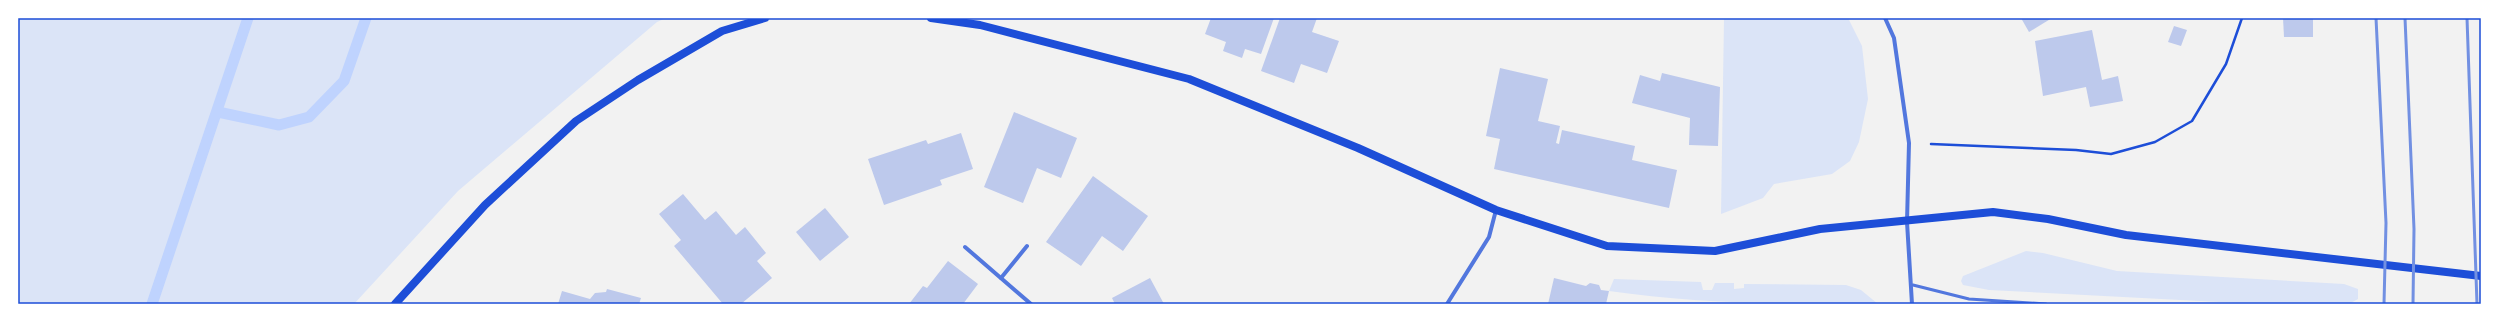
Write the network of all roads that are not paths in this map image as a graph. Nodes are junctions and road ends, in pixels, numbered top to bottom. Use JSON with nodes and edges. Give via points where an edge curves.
{"nodes":[{"id":1,"x":766,"y":18,"type":"edge"},
{"id":2,"x":931,"y":18,"type":"edge"},
{"id":3,"x":1885,"y":18,"type":"edge"},
{"id":4,"x":981,"y":21,"type":"edge"},
{"id":5,"x":1496,"y":210,"type":"junction"},
{"id":6,"x":1907,"y":222,"type":"junction"},
{"id":7,"x":1027,"y":246,"type":"dead end"},
{"id":8,"x":965,"y":247,"type":"dead end"},
{"id":9,"x":2481,"y":276,"type":"edge"},
{"id":10,"x":1001,"y":278,"type":"junction"},
{"id":11,"x":1913,"y":285,"type":"junction"},
{"id":12,"x":395,"y":304,"type":"edge"},
{"id":13,"x":1031,"y":304,"type":"edge"},
{"id":14,"x":1447,"y":304,"type":"edge"},
{"id":15,"x":1912,"y":304,"type":"edge"},
{"id":16,"x":2046,"y":304,"type":"edge"}],
"edges":[{"from":1,"to":12,"type":"main road","via":[[722,31],[638,80],[576,121],[484,205]]},
{"from":2,"to":4,"type":"main road"},
{"from":3,"to":6,"type":"street","via":[[1894,38],[1909,143]]},
{"from":4,"to":5,"type":"main road","via":[[1189,79],[1358,148]]},
{"from":5,"to":6,"type":"main road","via":[[1607,246],[1715,251],[1820,229]]},
{"from":5,"to":14,"type":"street","via":[[1489,237]]},
{"from":6,"to":9,"type":"main road","via":[[1993,212],[2048,218],[2126,235]]},
{"from":6,"to":11,"type":"street"},
{"from":7,"to":10,"type":"street"},
{"from":8,"to":10,"type":"street"},
{"from":10,"to":13,"type":"street"},
{"from":11,"to":15,"type":"street"},
{"from":11,"to":16,"type":"lane","via":[[1969,299]]}]}
